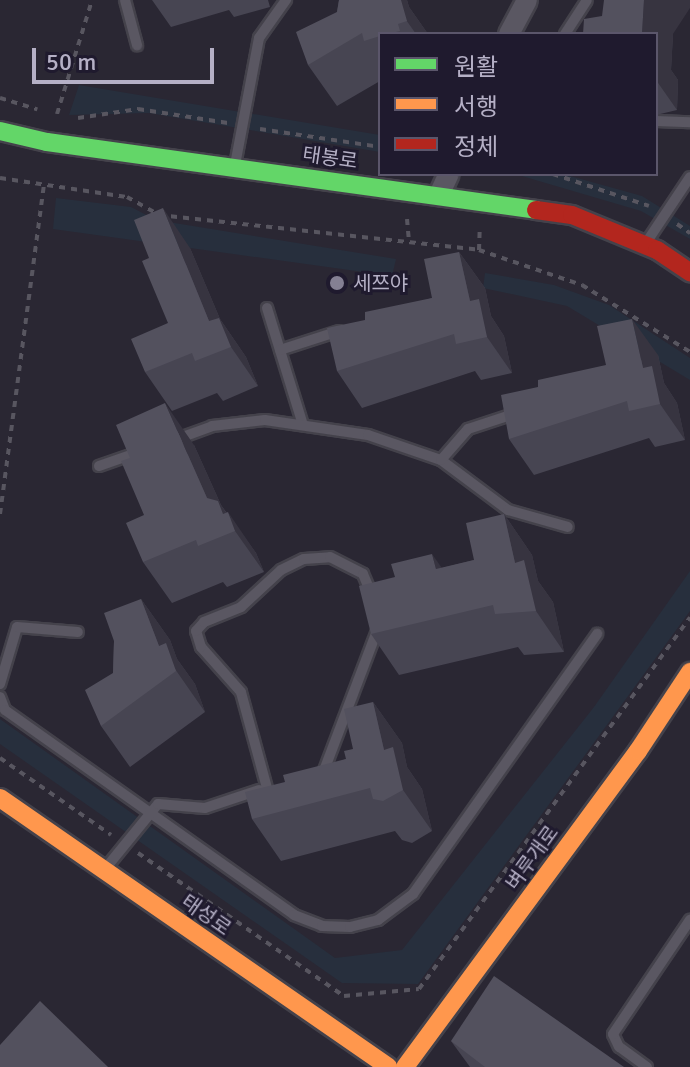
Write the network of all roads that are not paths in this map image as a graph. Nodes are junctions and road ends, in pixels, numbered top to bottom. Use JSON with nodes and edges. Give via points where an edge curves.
{"nodes":[{"id":1,"x":125,"y":0,"type":"edge"},
{"id":2,"x":286,"y":0,"type":"edge"},
{"id":3,"x":527,"y":0,"type":"edge"},
{"id":4,"x":587,"y":0,"type":"edge"},
{"id":5,"x":510,"y":32,"type":"edge"},
{"id":6,"x":566,"y":32,"type":"edge"},
{"id":7,"x":137,"y":45,"type":"dead end"},
{"id":8,"x":658,"y":121,"type":"edge"},
{"id":9,"x":690,"y":122,"type":"edge"},
{"id":10,"x":0,"y":131,"type":"edge"},
{"id":11,"x":235,"y":167,"type":"junction"},
{"id":12,"x":448,"y":176,"type":"edge"},
{"id":13,"x":689,"y":180,"type":"edge"},
{"id":14,"x":439,"y":195,"type":"junction"},
{"id":15,"x":645,"y":245,"type":"junction"},
{"id":16,"x":690,"y":272,"type":"edge"},
{"id":17,"x":267,"y":308,"type":"dead end"},
{"id":18,"x":351,"y":328,"type":"edge"},
{"id":19,"x":280,"y":350,"type":"junction"},
{"id":20,"x":523,"y":411,"type":"edge"},
{"id":21,"x":303,"y":425,"type":"junction"},
{"id":22,"x":170,"y":441,"type":"edge"},
{"id":23,"x":155,"y":446,"type":"edge"},
{"id":24,"x":441,"y":460,"type":"junction"},
{"id":25,"x":99,"y":466,"type":"dead end"},
{"id":26,"x":568,"y":527,"type":"dead end"},
{"id":27,"x":377,"y":607,"type":"edge"},
{"id":28,"x":381,"y":619,"type":"edge"},
{"id":29,"x":78,"y":632,"type":"dead end"},
{"id":30,"x":597,"y":634,"type":"dead end"},
{"id":31,"x":690,"y":672,"type":"edge"},
{"id":32,"x":0,"y":684,"type":"edge"},
{"id":33,"x":0,"y":697,"type":"edge"},
{"id":34,"x":335,"y":770,"type":"edge"},
{"id":35,"x":323,"y":773,"type":"junction"},
{"id":36,"x":309,"y":776,"type":"edge"},
{"id":37,"x":281,"y":784,"type":"edge"},
{"id":38,"x":267,"y":788,"type":"junction"},
{"id":39,"x":0,"y":798,"type":"edge"},
{"id":40,"x":151,"y":810,"type":"junction"},
{"id":41,"x":104,"y":870,"type":"junction"},
{"id":42,"x":690,"y":920,"type":"edge"},
{"id":43,"x":388,"y":1067,"type":"edge"},
{"id":44,"x":405,"y":1067,"type":"edge"},
{"id":45,"x":647,"y":1067,"type":"edge"}],
"edges":[{"from":1,"to":7,"type":"lane"},
{"from":2,"to":11,"type":"lane","via":[[259,38]]},
{"from":3,"to":5,"type":"street"},
{"from":4,"to":6,"type":"lane"},
{"from":8,"to":9,"type":"lane"},
{"from":10,"to":11,"type":"street","name":"태봉로"},
{"from":11,"to":14,"type":"street","name":"태봉로"},
{"from":12,"to":14,"type":"street"},
{"from":13,"to":15,"type":"lane"},
{"from":14,"to":15,"type":"street","name":"태봉로","via":[[572,215]]},
{"from":15,"to":16,"type":"street","name":"태봉로"},
{"from":17,"to":19,"type":"lane"},
{"from":18,"to":19,"type":"lane"},
{"from":19,"to":21,"type":"lane"},
{"from":20,"to":24,"type":"lane","via":[[468,429]]},
{"from":21,"to":22,"type":"lane","via":[[265,420],[212,426]]},
{"from":21,"to":24,"type":"lane","via":[[368,435]]},
{"from":23,"to":25,"type":"lane"},
{"from":24,"to":26,"type":"lane","via":[[508,510]]},
{"from":27,"to":38,"type":"lane","via":[[363,574],[330,557],[304,559],[281,570],[241,607],[204,622],[196,631],[201,647],[241,692]]},
{"from":28,"to":35,"type":"lane"},
{"from":29,"to":32,"type":"lane","via":[[17,627]]},
{"from":30,"to":40,"type":"lane","via":[[447,850],[413,894],[378,920],[322,926],[294,915]]},
{"from":31,"to":44,"type":"street","name":"벼루개로","via":[[638,751]]},
{"from":33,"to":40,"type":"lane","via":[[5,710]]},
{"from":34,"to":35,"type":"lane"},
{"from":35,"to":36,"type":"lane"},
{"from":37,"to":38,"type":"lane"},
{"from":38,"to":40,"type":"lane","via":[[205,808],[158,804]]},
{"from":39,"to":41,"type":"street","name":"태성로"},
{"from":40,"to":41,"type":"lane"},
{"from":41,"to":43,"type":"street","name":"태성로"},
{"from":42,"to":45,"type":"lane","via":[[613,1034],[619,1047]]}]}
